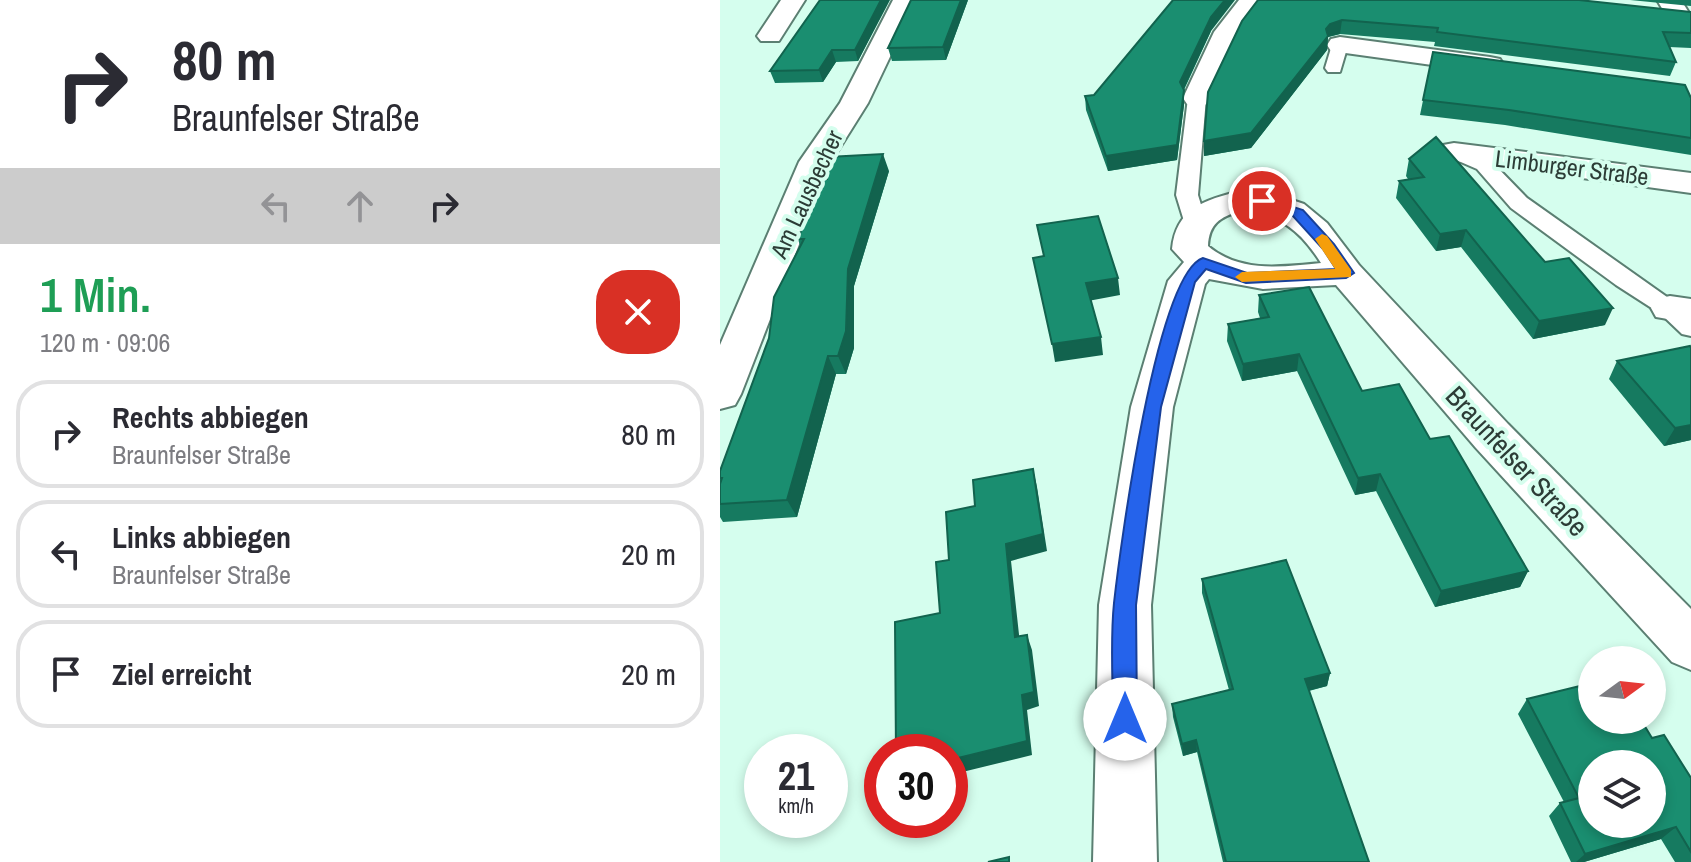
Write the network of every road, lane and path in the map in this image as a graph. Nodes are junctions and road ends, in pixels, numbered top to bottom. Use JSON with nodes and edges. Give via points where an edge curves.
{"nodes":[{"id":1,"x":793,"y":0,"type":"edge"},
{"id":2,"x":905,"y":0,"type":"edge"},
{"id":3,"x":1252,"y":0,"type":"edge"},
{"id":4,"x":1679,"y":10,"type":"edge"},
{"id":5,"x":1646,"y":12,"type":"edge"},
{"id":6,"x":770,"y":36,"type":"dead end"},
{"id":7,"x":1691,"y":37,"type":"edge"},
{"id":8,"x":1337,"y":57,"type":"dead end"},
{"id":9,"x":1519,"y":69,"type":"edge"},
{"id":10,"x":1197,"y":98,"type":"joint"},
{"id":11,"x":1454,"y":152,"type":"joint"},
{"id":12,"x":1691,"y":183,"type":"edge"},
{"id":13,"x":1199,"y":242,"type":"junction"},
{"id":14,"x":1346,"y":273,"type":"junction"},
{"id":15,"x":1684,"y":316,"type":"edge"},
{"id":16,"x":720,"y":394,"type":"edge"},
{"id":17,"x":1691,"y":645,"type":"edge"},
{"id":18,"x":1125,"y":862,"type":"edge"}],
"edges":[{"from":1,"to":6,"type":"street"},
{"from":2,"to":16,"type":"street","name":"Am Lausbecher","via":[[854,103],[815,162]]},
{"from":3,"to":10,"type":"street","via":[[1227,32]]},
{"from":4,"to":5,"type":"street"},
{"from":4,"to":7,"type":"street"},
{"from":8,"to":9,"type":"street"},
{"from":10,"to":13,"type":"lane","via":[[1187,195]]},
{"from":11,"to":12,"type":"street","name":"Limburger Straße"},
{"from":11,"to":15,"type":"lane","via":[[1484,165],[1519,203],[1624,280]]},
{"from":13,"to":14,"type":"street","via":[[1246,278]]},
{"from":13,"to":14,"type":"street","name":"Braunfelser Straße","via":[[1219,206],[1262,201],[1298,213]]},
{"from":13,"to":18,"type":"street","via":[[1152,407],[1125,605]]},
{"from":14,"to":17,"type":"street","name":"Braunfelser Straße"}]}
